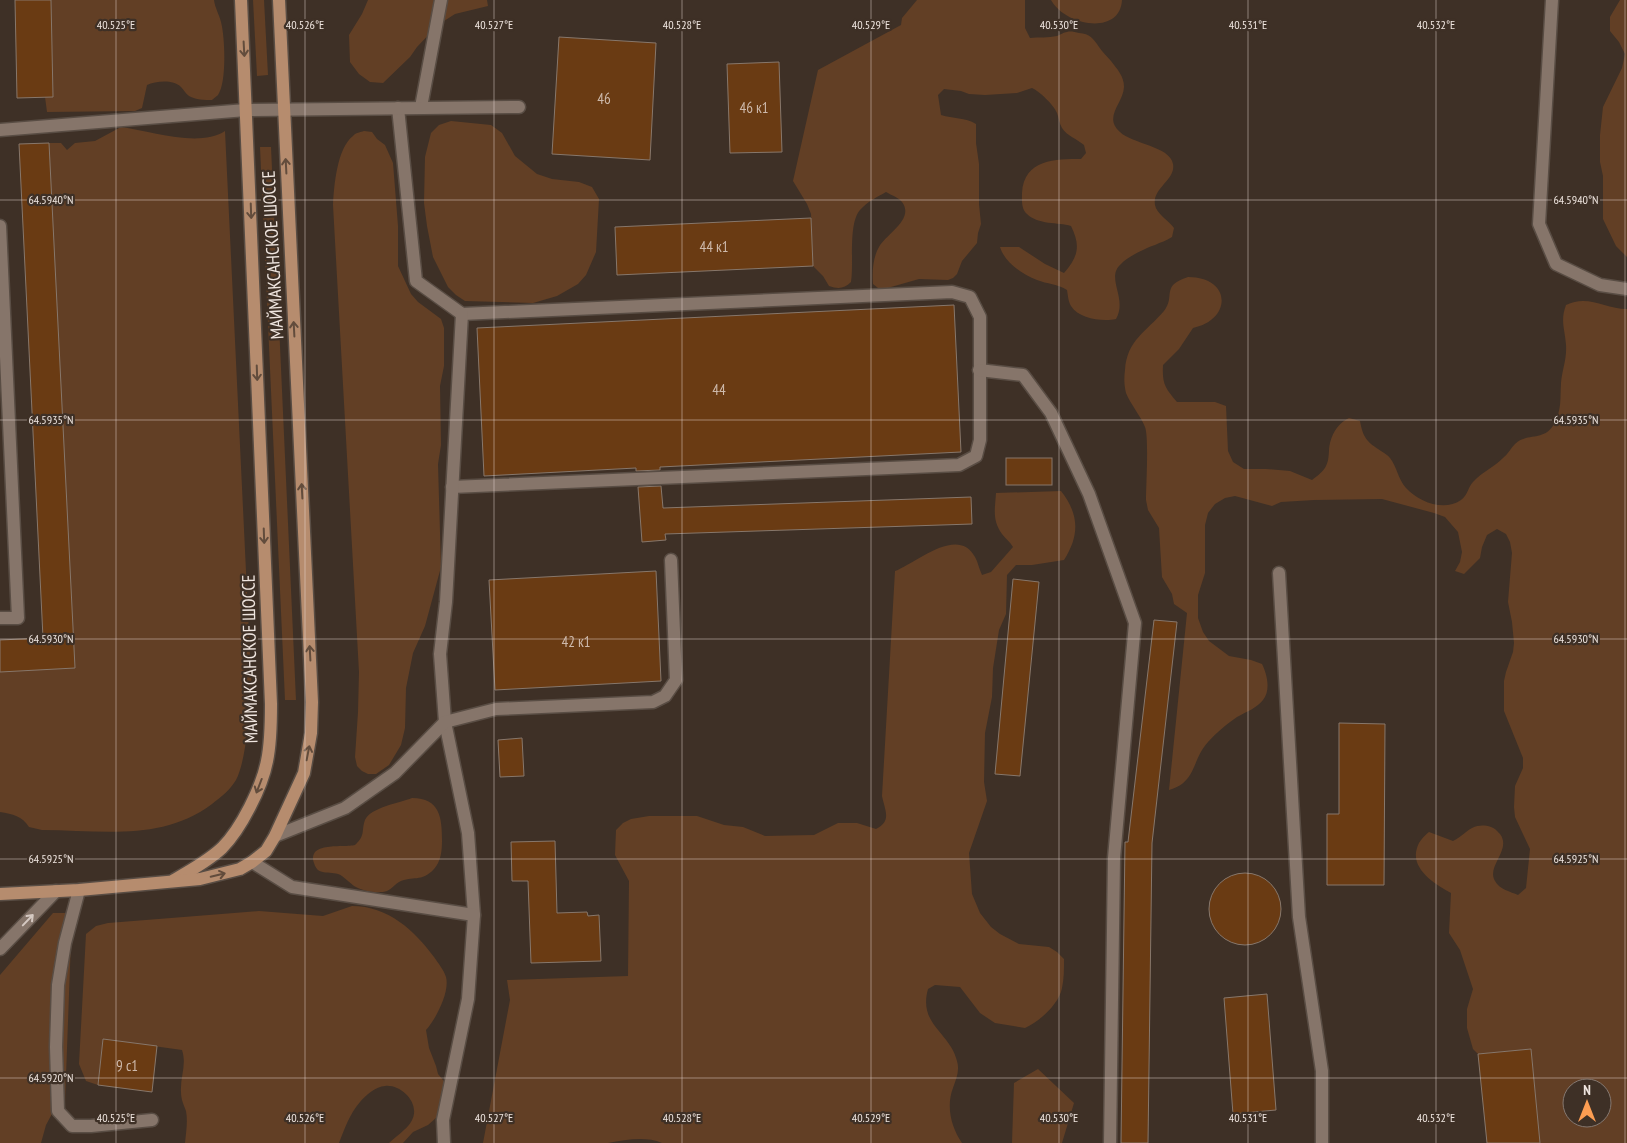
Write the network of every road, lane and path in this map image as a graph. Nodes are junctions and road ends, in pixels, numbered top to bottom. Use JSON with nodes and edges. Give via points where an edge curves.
{"nodes":[{"id":1,"x":241,"y":0,"type":"edge"},
{"id":2,"x":279,"y":0,"type":"edge"},
{"id":3,"x":441,"y":0,"type":"edge"},
{"id":4,"x":1552,"y":0,"type":"edge"},
{"id":5,"x":519,"y":107,"type":"dead end"},
{"id":6,"x":398,"y":108,"type":"junction"},
{"id":7,"x":420,"y":108,"type":"junction"},
{"id":8,"x":246,"y":110,"type":"junction"},
{"id":9,"x":283,"y":110,"type":"junction"},
{"id":10,"x":0,"y":130,"type":"edge"},
{"id":11,"x":0,"y":226,"type":"edge"},
{"id":12,"x":1627,"y":289,"type":"edge"},
{"id":13,"x":462,"y":314,"type":"junction"},
{"id":14,"x":979,"y":370,"type":"junction"},
{"id":15,"x":452,"y":487,"type":"junction"},
{"id":16,"x":671,"y":560,"type":"dead end"},
{"id":17,"x":1279,"y":573,"type":"dead end"},
{"id":18,"x":0,"y":618,"type":"edge"},
{"id":19,"x":445,"y":722,"type":"junction"},
{"id":20,"x":275,"y":836,"type":"junction"},
{"id":21,"x":252,"y":862,"type":"junction"},
{"id":22,"x":170,"y":882,"type":"junction"},
{"id":23,"x":79,"y":890,"type":"junction"},
{"id":24,"x":56,"y":891,"type":"junction"},
{"id":25,"x":0,"y":894,"type":"edge"},
{"id":26,"x":474,"y":915,"type":"junction"},
{"id":27,"x":0,"y":949,"type":"edge"},
{"id":28,"x":152,"y":1120,"type":"dead end"},
{"id":29,"x":444,"y":1143,"type":"edge"},
{"id":30,"x":1110,"y":1143,"type":"edge"},
{"id":31,"x":1322,"y":1143,"type":"edge"}],
"edges":[{"from":1,"to":8,"type":"main road","name":"МАЙМАКСАНСКОЕ ШОССЕ","one_way":true},
{"from":2,"to":9,"type":"main road","name":"МАЙМАКСАНСКОЕ ШОССЕ"},
{"from":3,"to":7,"type":"lane"},
{"from":4,"to":12,"type":"lane","via":[[1540,224],[1556,264],[1600,285]]},
{"from":5,"to":7,"type":"lane"},
{"from":6,"to":7,"type":"lane"},
{"from":6,"to":9,"type":"lane"},
{"from":6,"to":13,"type":"lane","via":[[416,281]]},
{"from":8,"to":9,"type":"lane"},
{"from":8,"to":10,"type":"lane"},
{"from":8,"to":22,"type":"main road","name":"МАЙМАКСАНСКОЕ ШОССЕ","one_way":true,"via":[[271,704],[270,745],[258,790],[224,845]]},
{"from":20,"to":9,"type":"main road","name":"МАЙМАКСАНСКОЕ ШОССЕ","one_way":true,"via":[[304,773],[312,702]]},
{"from":11,"to":18,"type":"lane","via":[[18,618]]},
{"from":13,"to":14,"type":"lane","via":[[952,292],[970,297],[980,317]]},
{"from":13,"to":15,"type":"lane"},
{"from":14,"to":15,"type":"lane","via":[[980,440],[976,456],[958,465]]},
{"from":14,"to":30,"type":"lane","via":[[1023,375],[1051,412],[1089,494],[1135,623],[1114,858]]},
{"from":15,"to":19,"type":"lane","via":[[440,654]]},
{"from":16,"to":19,"type":"lane","via":[[676,680],[665,696],[653,702],[496,709]]},
{"from":17,"to":31,"type":"lane","via":[[1300,917],[1322,1071]]},
{"from":19,"to":20,"type":"lane","via":[[394,773],[345,808]]},
{"from":19,"to":26,"type":"lane","via":[[468,834]]},
{"from":20,"to":21,"type":"main road","name":"МАЙМАКСАНСКОЕ ШОССЕ","via":[[266,852]]},
{"from":22,"to":21,"type":"main road","name":"МАЙМАКСАНСКОЕ ШОССЕ","one_way":true,"via":[[215,876]]},
{"from":21,"to":26,"type":"lane","via":[[292,887]]},
{"from":22,"to":23,"type":"main road"},
{"from":23,"to":24,"type":"main road"},
{"from":23,"to":28,"type":"lane","via":[[58,985],[58,1111],[72,1126]]},
{"from":24,"to":25,"type":"main road"},
{"from":27,"to":24,"type":"lane","one_way":true},
{"from":26,"to":29,"type":"lane","via":[[468,999],[443,1120]]}]}
